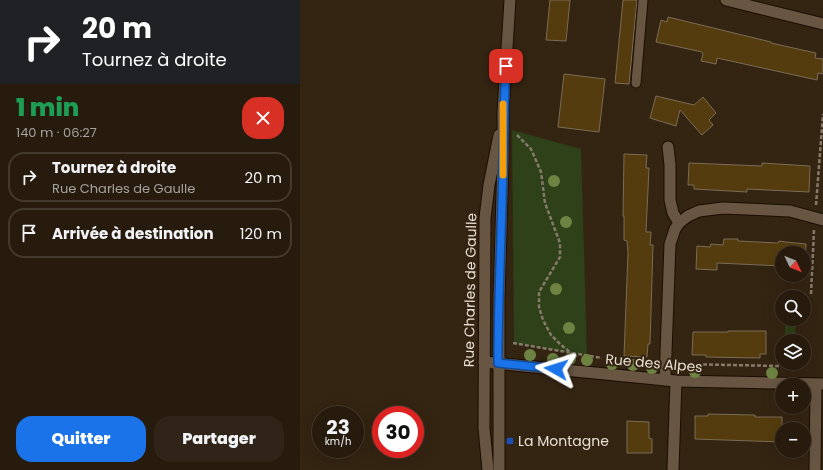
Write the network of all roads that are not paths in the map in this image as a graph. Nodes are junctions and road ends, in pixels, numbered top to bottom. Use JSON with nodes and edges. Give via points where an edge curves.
{"nodes":[{"id":1,"x":510,"y":0,"type":"edge"},
{"id":2,"x":643,"y":0,"type":"edge"},
{"id":3,"x":726,"y":0,"type":"edge"},
{"id":4,"x":823,"y":24,"type":"edge"},
{"id":5,"x":636,"y":83,"type":"dead end"},
{"id":6,"x":503,"y":112,"type":"junction"},
{"id":7,"x":668,"y":147,"type":"dead end"},
{"id":8,"x":823,"y":220,"type":"edge"},
{"id":9,"x":679,"y":223,"type":"junction"},
{"id":10,"x":484,"y":362,"type":"junction"},
{"id":11,"x":498,"y":363,"type":"junction"},
{"id":12,"x":671,"y":380,"type":"junction"},
{"id":13,"x":820,"y":384,"type":"edge"},
{"id":14,"x":673,"y":469,"type":"dead end"},
{"id":15,"x":488,"y":470,"type":"edge"},
{"id":16,"x":499,"y":470,"type":"edge"},
{"id":17,"x":815,"y":470,"type":"edge"}],
"edges":[{"from":1,"to":6,"type":"street","name":"Rue Charles de Gaulle"},
{"from":2,"to":5,"type":"lane"},
{"from":3,"to":4,"type":"street"},
{"from":6,"to":10,"type":"street","name":"Rue Charles de Gaulle","via":[[485,218]]},
{"from":6,"to":11,"type":"street","name":"Rue Charles de Gaulle"},
{"from":7,"to":9,"type":"street","via":[[670,200]]},
{"from":8,"to":9,"type":"street","via":[[790,211],[723,208],[699,211]]},
{"from":9,"to":12,"type":"street","via":[[670,244],[666,364]]},
{"from":10,"to":11,"type":"street","name":"Rue des Alpes"},
{"from":10,"to":15,"type":"street","name":"Rue Charles de Gaulle","via":[[484,428]]},
{"from":11,"to":12,"type":"street","name":"Rue des Alpes"},
{"from":11,"to":16,"type":"street","name":"Rue Charles de Gaulle"},
{"from":12,"to":13,"type":"street","name":"Rue des Alpes"},
{"from":12,"to":14,"type":"street"},
{"from":13,"to":17,"type":"street"}]}
